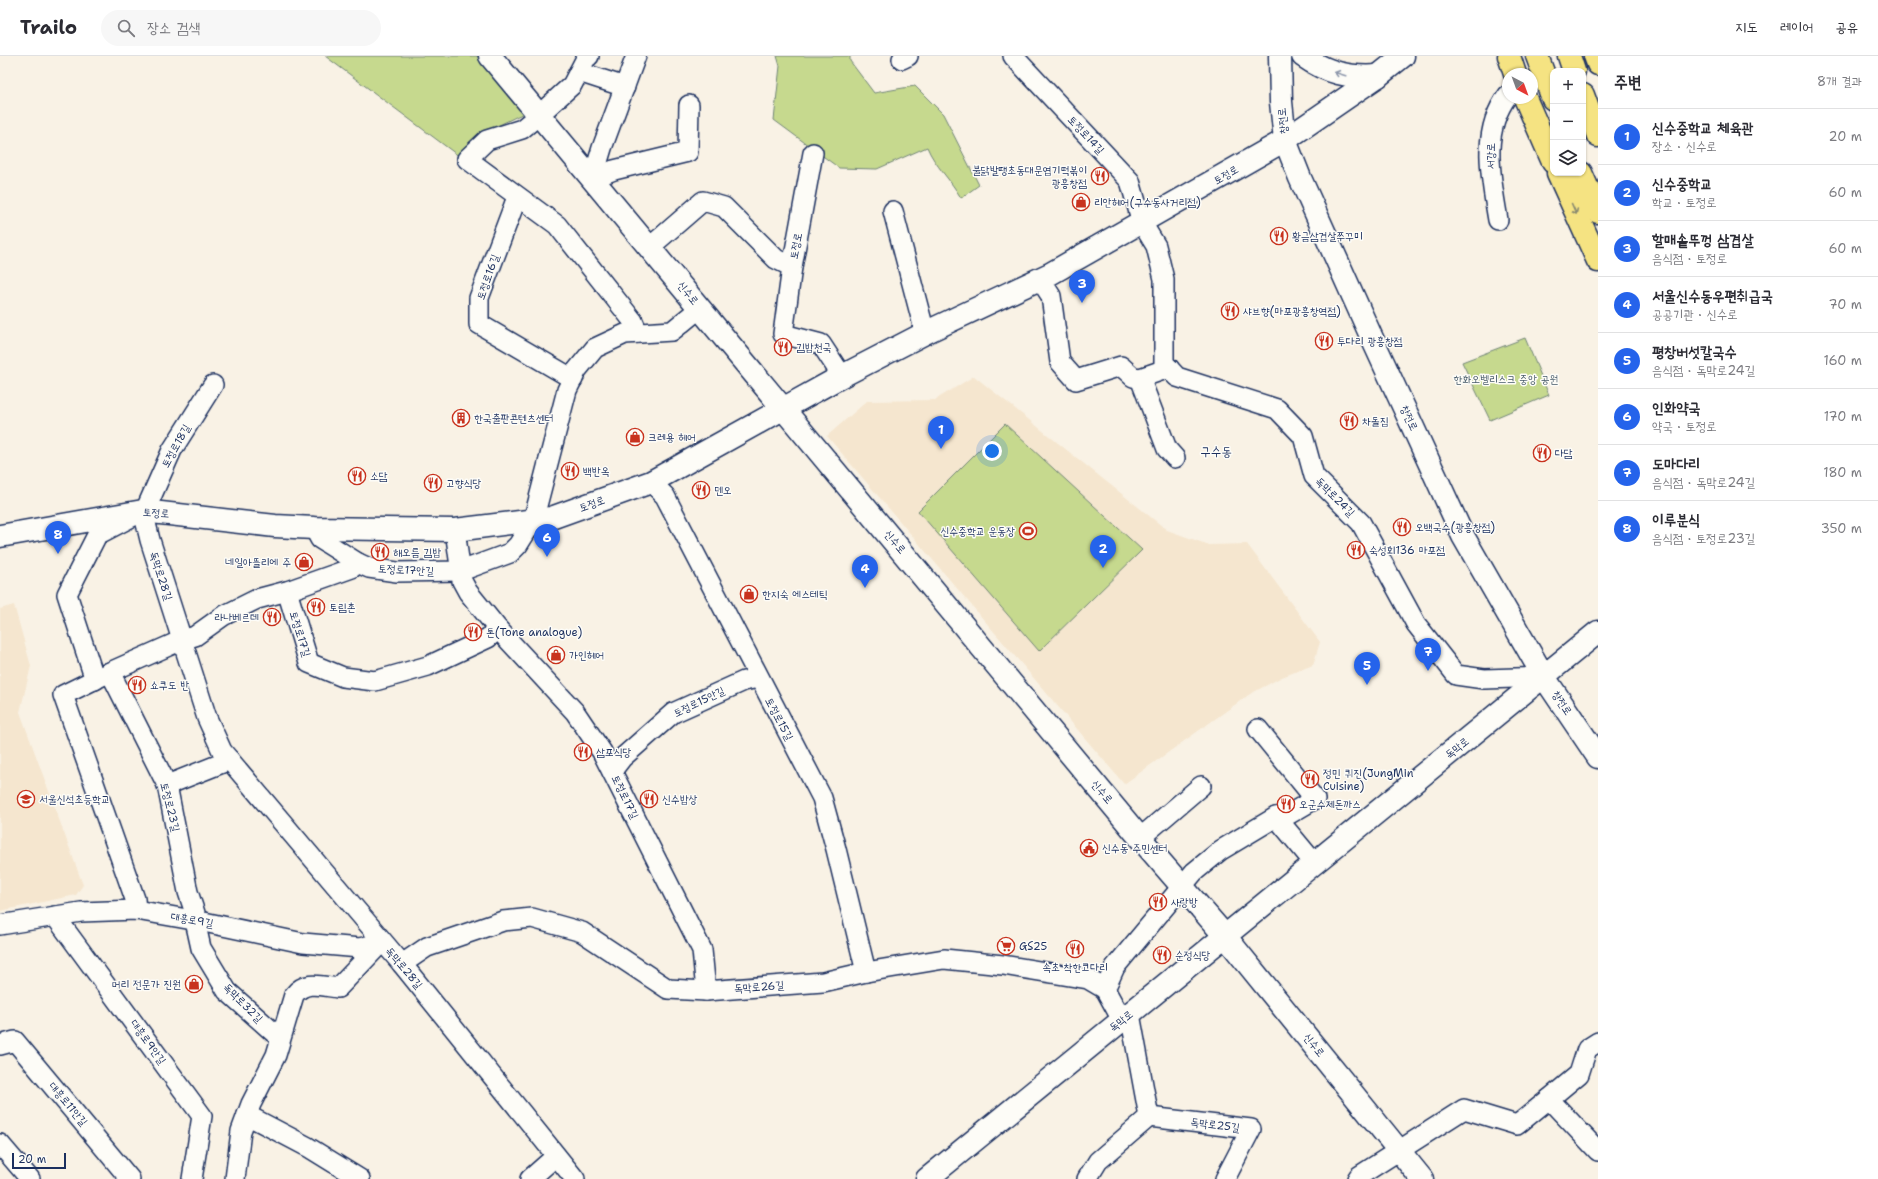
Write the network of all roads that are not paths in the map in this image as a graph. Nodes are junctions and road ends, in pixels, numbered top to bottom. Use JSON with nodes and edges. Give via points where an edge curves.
{"nodes":[{"id":1,"x":490,"y":56,"type":"edge"},
{"id":2,"x":589,"y":56,"type":"edge"},
{"id":3,"x":636,"y":56,"type":"edge"},
{"id":4,"x":1013,"y":56,"type":"edge"},
{"id":5,"x":1280,"y":56,"type":"edge"},
{"id":6,"x":1303,"y":56,"type":"edge"},
{"id":7,"x":1403,"y":56,"type":"edge"},
{"id":8,"x":1510,"y":56,"type":"edge"},
{"id":9,"x":1537,"y":56,"type":"edge"},
{"id":10,"x":1569,"y":56,"type":"edge"},
{"id":11,"x":1595,"y":56,"type":"edge"},
{"id":12,"x":1598,"y":64,"type":"edge"},
{"id":13,"x":1513,"y":68,"type":"edge"},
{"id":14,"x":1573,"y":68,"type":"edge"},
{"id":15,"x":579,"y":72,"type":"junction"},
{"id":16,"x":1378,"y":76,"type":"junction"},
{"id":17,"x":625,"y":87,"type":"junction"},
{"id":18,"x":1550,"y":91,"type":"edge"},
{"id":19,"x":1502,"y":103,"type":"edge"},
{"id":20,"x":1586,"y":103,"type":"edge"},
{"id":21,"x":1528,"y":104,"type":"edge"},
{"id":22,"x":689,"y":105,"type":"dead end"},
{"id":23,"x":540,"y":114,"type":"junction"},
{"id":24,"x":1598,"y":136,"type":"edge"},
{"id":25,"x":1285,"y":140,"type":"junction"},
{"id":26,"x":813,"y":153,"type":"dead end"},
{"id":27,"x":1550,"y":155,"type":"edge"},
{"id":28,"x":1559,"y":176,"type":"edge"},
{"id":29,"x":1583,"y":176,"type":"edge"},
{"id":30,"x":593,"y":178,"type":"junction"},
{"id":31,"x":517,"y":197,"type":"junction"},
{"id":32,"x":893,"y":211,"type":"dead end"},
{"id":33,"x":1598,"y":212,"type":"edge"},
{"id":34,"x":1498,"y":220,"type":"dead end"},
{"id":35,"x":1142,"y":223,"type":"junction"},
{"id":36,"x":650,"y":247,"type":"junction"},
{"id":37,"x":1598,"y":261,"type":"edge"},
{"id":38,"x":792,"y":267,"type":"junction"},
{"id":39,"x":1040,"y":279,"type":"junction"},
{"id":40,"x":700,"y":308,"type":"junction"},
{"id":41,"x":638,"y":333,"type":"junction"},
{"id":42,"x":925,"y":333,"type":"junction"},
{"id":43,"x":1169,"y":368,"type":"junction"},
{"id":44,"x":842,"y":376,"type":"junction"},
{"id":45,"x":1140,"y":378,"type":"junction"},
{"id":46,"x":573,"y":379,"type":"junction"},
{"id":47,"x":213,"y":385,"type":"dead end"},
{"id":48,"x":783,"y":408,"type":"junction"},
{"id":49,"x":1175,"y":458,"type":"dead end"},
{"id":50,"x":651,"y":482,"type":"junction"},
{"id":51,"x":144,"y":511,"type":"junction"},
{"id":52,"x":533,"y":520,"type":"junction"},
{"id":53,"x":314,"y":528,"type":"junction"},
{"id":54,"x":455,"y":530,"type":"junction"},
{"id":55,"x":0,"y":536,"type":"edge"},
{"id":56,"x":358,"y":563,"type":"junction"},
{"id":57,"x":461,"y":572,"type":"junction"},
{"id":58,"x":287,"y":591,"type":"junction"},
{"id":59,"x":498,"y":629,"type":"junction"},
{"id":60,"x":1598,"y":632,"type":"edge"},
{"id":61,"x":182,"y":640,"type":"junction"},
{"id":62,"x":103,"y":676,"type":"junction"},
{"id":63,"x":1544,"y":677,"type":"junction"},
{"id":64,"x":758,"y":678,"type":"junction"},
{"id":65,"x":1258,"y":729,"type":"dead end"},
{"id":66,"x":1598,"y":757,"type":"edge"},
{"id":67,"x":230,"y":760,"type":"junction"},
{"id":68,"x":612,"y":771,"type":"junction"},
{"id":69,"x":166,"y":785,"type":"junction"},
{"id":70,"x":1201,"y":786,"type":"dead end"},
{"id":71,"x":1276,"y":817,"type":"junction"},
{"id":72,"x":1140,"y":838,"type":"junction"},
{"id":73,"x":1315,"y":864,"type":"junction"},
{"id":74,"x":1182,"y":886,"type":"junction"},
{"id":75,"x":136,"y":910,"type":"junction"},
{"id":76,"x":55,"y":916,"type":"junction"},
{"id":77,"x":195,"y":921,"type":"junction"},
{"id":78,"x":0,"y":926,"type":"edge"},
{"id":79,"x":1225,"y":936,"type":"junction"},
{"id":80,"x":382,"y":942,"type":"junction"},
{"id":81,"x":402,"y":964,"type":"junction"},
{"id":82,"x":866,"y":972,"type":"junction"},
{"id":83,"x":1105,"y":990,"type":"junction"},
{"id":84,"x":706,"y":991,"type":"junction"},
{"id":85,"x":1126,"y":1017,"type":"junction"},
{"id":86,"x":280,"y":1036,"type":"junction"},
{"id":87,"x":1598,"y":1042,"type":"edge"},
{"id":88,"x":0,"y":1045,"type":"edge"},
{"id":89,"x":1548,"y":1099,"type":"junction"},
{"id":90,"x":247,"y":1115,"type":"junction"},
{"id":91,"x":1149,"y":1117,"type":"junction"},
{"id":92,"x":0,"y":1144,"type":"edge"},
{"id":93,"x":1399,"y":1150,"type":"junction"},
{"id":94,"x":1598,"y":1151,"type":"edge"},
{"id":95,"x":556,"y":1156,"type":"junction"},
{"id":96,"x":940,"y":1175,"type":"edge"},
{"id":97,"x":570,"y":1177,"type":"edge"},
{"id":98,"x":30,"y":1179,"type":"edge"},
{"id":99,"x":130,"y":1179,"type":"edge"},
{"id":100,"x":192,"y":1179,"type":"edge"},
{"id":101,"x":234,"y":1179,"type":"edge"},
{"id":102,"x":360,"y":1179,"type":"edge"},
{"id":103,"x":530,"y":1179,"type":"edge"},
{"id":104,"x":1087,"y":1179,"type":"edge"},
{"id":105,"x":1225,"y":1179,"type":"edge"},
{"id":106,"x":1357,"y":1179,"type":"edge"},
{"id":107,"x":1422,"y":1179,"type":"edge"}],
"edges":[{"from":1,"to":23,"type":"main road","name":"신수로"},
{"from":2,"to":15,"type":"street"},
{"from":3,"to":17,"type":"street"},
{"from":4,"to":35,"type":"street","name":"토정로14길","via":[[1130,181]]},
{"from":5,"to":25,"type":"main road","name":"창전로"},
{"from":16,"to":6,"type":"main road","one_way":true,"via":[[1343,75],[1323,68]]},
{"from":7,"to":16,"type":"main road","name":"토정로"},
{"from":8,"to":13,"type":"main road"},
{"from":9,"to":18,"type":"main road"},
{"from":10,"to":14,"type":"main road"},
{"from":11,"to":12,"type":"main road"},
{"from":15,"to":17,"type":"street"},
{"from":15,"to":23,"type":"street","via":[[572,85]]},
{"from":16,"to":25,"type":"main road","name":"토정로"},
{"from":17,"to":30,"type":"street"},
{"from":19,"to":34,"type":"street","name":"서강로","via":[[1491,132],[1489,165]]},
{"from":20,"to":24,"type":"main road"},
{"from":21,"to":27,"type":"main road"},
{"from":22,"to":30,"type":"street","via":[[688,152],[614,170]]},
{"from":23,"to":30,"type":"main road","name":"신수로"},
{"from":23,"to":31,"type":"street","via":[[522,129],[487,140],[467,159]]},
{"from":25,"to":35,"type":"main road","name":"토정로"},
{"from":25,"to":63,"type":"main road","name":"창전로","via":[[1463,536]]},
{"from":26,"to":38,"type":"street","name":"토정로"},
{"from":28,"to":37,"type":"main road","one_way":true},
{"from":29,"to":33,"type":"main road"},
{"from":30,"to":36,"type":"main road","name":"신수로"},
{"from":31,"to":41,"type":"street","via":[[558,225],[633,321]]},
{"from":31,"to":46,"type":"street","name":"토정로16길","via":[[479,298],[479,324]]},
{"from":32,"to":42,"type":"street"},
{"from":35,"to":39,"type":"main road","name":"토정로"},
{"from":35,"to":43,"type":"street","via":[[1156,246],[1164,279],[1164,363]]},
{"from":36,"to":38,"type":"street","via":[[703,201],[724,207],[776,259]]},
{"from":36,"to":40,"type":"main road","name":"신수로"},
{"from":38,"to":44,"type":"street","name":"토정로","via":[[783,334],[822,344]]},
{"from":39,"to":42,"type":"main road","name":"토정로"},
{"from":39,"to":45,"type":"street","via":[[1051,296],[1060,362],[1076,380],[1121,366],[1133,377]]},
{"from":40,"to":41,"type":"street","via":[[672,331]]},
{"from":40,"to":48,"type":"main road","name":"신수로"},
{"from":41,"to":46,"type":"street","via":[[625,334],[595,348]]},
{"from":42,"to":44,"type":"main road","name":"토정로"},
{"from":43,"to":45,"type":"street"},
{"from":43,"to":63,"type":"street","name":"독막로24길","via":[[1177,377],[1277,409],[1303,436],[1314,476],[1361,524],[1416,624],[1456,675],[1484,679]]},
{"from":44,"to":48,"type":"main road","name":"토정로"},
{"from":45,"to":49,"type":"street","via":[[1166,449]]},
{"from":46,"to":52,"type":"street","via":[[567,390],[555,431]]},
{"from":47,"to":51,"type":"street","name":"토정로18길","via":[[172,450]]},
{"from":48,"to":50,"type":"main road","name":"토정로"},
{"from":48,"to":72,"type":"main road","name":"신수로"},
{"from":50,"to":52,"type":"main road","name":"토정로","via":[[551,518]]},
{"from":50,"to":64,"type":"street","name":"토정로15길","via":[[665,496]]},
{"from":51,"to":53,"type":"main road","name":"토정로"},
{"from":51,"to":55,"type":"main road","name":"토정로"},
{"from":51,"to":61,"type":"street","name":"독막로28길","via":[[150,540]]},
{"from":51,"to":62,"type":"street","name":"토정로23길","via":[[97,535],[67,594]]},
{"from":52,"to":54,"type":"main road","name":"토정로"},
{"from":52,"to":57,"type":"street","via":[[510,554]]},
{"from":53,"to":54,"type":"main road","name":"토정로"},
{"from":53,"to":56,"type":"street","via":[[320,539]]},
{"from":54,"to":57,"type":"street","name":"토정로17길"},
{"from":56,"to":57,"type":"street","name":"토정로17안길","via":[[369,568],[397,572]]},
{"from":56,"to":58,"type":"street","via":[[352,568]]},
{"from":57,"to":59,"type":"street","name":"토정로17길","via":[[462,581],[468,592]]},
{"from":58,"to":59,"type":"street","name":"토정로17길","via":[[309,663],[343,677],[375,681],[428,666],[488,638]]},
{"from":58,"to":61,"type":"street","via":[[257,599],[223,616],[195,636]]},
{"from":59,"to":68,"type":"street","name":"토정로17길","via":[[575,712]]},
{"from":60,"to":63,"type":"main road","name":"독막로"},
{"from":61,"to":62,"type":"street"},
{"from":61,"to":67,"type":"street","name":"독막로28길","via":[[207,718],[222,750]]},
{"from":62,"to":69,"type":"street","name":"토정로23길"},
{"from":62,"to":75,"type":"street","via":[[63,694],[135,899]]},
{"from":63,"to":66,"type":"main road","name":"창전로"},
{"from":63,"to":73,"type":"main road","name":"독막로"},
{"from":64,"to":68,"type":"street","name":"토정로15안길","via":[[744,681],[673,713],[622,758]]},
{"from":64,"to":82,"type":"street","name":"토정로15길","via":[[822,798]]},
{"from":65,"to":71,"type":"street","via":[[1315,799],[1286,816]]},
{"from":67,"to":69,"type":"street"},
{"from":67,"to":80,"type":"street","name":"독막로28길"},
{"from":68,"to":84,"type":"street","name":"토정로17길","via":[[702,950]]},
{"from":69,"to":77,"type":"street","name":"토정로23길","via":[[188,892],[196,913]]},
{"from":70,"to":72,"type":"street"},
{"from":71,"to":73,"type":"street"},
{"from":71,"to":74,"type":"street","via":[[1221,850],[1194,872]]},
{"from":72,"to":74,"type":"main road","name":"신수로"},
{"from":73,"to":79,"type":"main road","name":"독막로"},
{"from":74,"to":79,"type":"main road","name":"신수로"},
{"from":74,"to":83,"type":"street","via":[[1115,967]]},
{"from":75,"to":76,"type":"street","name":"대흥로9길","via":[[81,912]]},
{"from":75,"to":77,"type":"street","name":"대흥로9길"},
{"from":76,"to":78,"type":"street","name":"대흥로9길"},
{"from":76,"to":100,"type":"street","name":"대흥로9안길","via":[[202,1116]]},
{"from":77,"to":80,"type":"street","name":"대흥로9길","via":[[303,943],[360,948]]},
{"from":77,"to":86,"type":"street","name":"독막로32길","via":[[200,948],[228,991]]},
{"from":79,"to":85,"type":"main road","name":"독막로"},
{"from":79,"to":93,"type":"main road","name":"신수로"},
{"from":80,"to":81,"type":"street","name":"독막로28길"},
{"from":80,"to":86,"type":"street","via":[[338,988],[304,985],[298,989]]},
{"from":81,"to":84,"type":"street","name":"독막로26길","via":[[427,947],[502,921],[532,918],[582,932],[668,989]]},
{"from":81,"to":95,"type":"street","name":"독막로28길"},
{"from":82,"to":83,"type":"street","name":"독막로26길","via":[[944,959],[1003,965],[1088,979]]},
{"from":82,"to":84,"type":"street","name":"독막로26길","via":[[823,982]]},
{"from":83,"to":85,"type":"street","name":"독막로26길"},
{"from":85,"to":91,"type":"street"},
{"from":85,"to":96,"type":"main road","name":"독막로"},
{"from":86,"to":90,"type":"street","via":[[276,1055]]},
{"from":87,"to":89,"type":"street","via":[[1587,1049],[1579,1074]]},
{"from":88,"to":99,"type":"street","name":"대흥로11안길","via":[[15,1041]]},
{"from":89,"to":93,"type":"street","via":[[1517,1125],[1464,1109]]},
{"from":89,"to":94,"type":"street"},
{"from":90,"to":101,"type":"street","via":[[241,1131]]},
{"from":90,"to":102,"type":"street","via":[[308,1146]]},
{"from":91,"to":104,"type":"street","via":[[1098,1161]]},
{"from":91,"to":105,"type":"street","name":"독막로25길","via":[[1251,1129]]},
{"from":92,"to":98,"type":"street"},
{"from":93,"to":106,"type":"street"},
{"from":93,"to":107,"type":"main road","name":"신수로"},
{"from":95,"to":97,"type":"street","name":"독막로28길"},
{"from":95,"to":103,"type":"street"}]}
